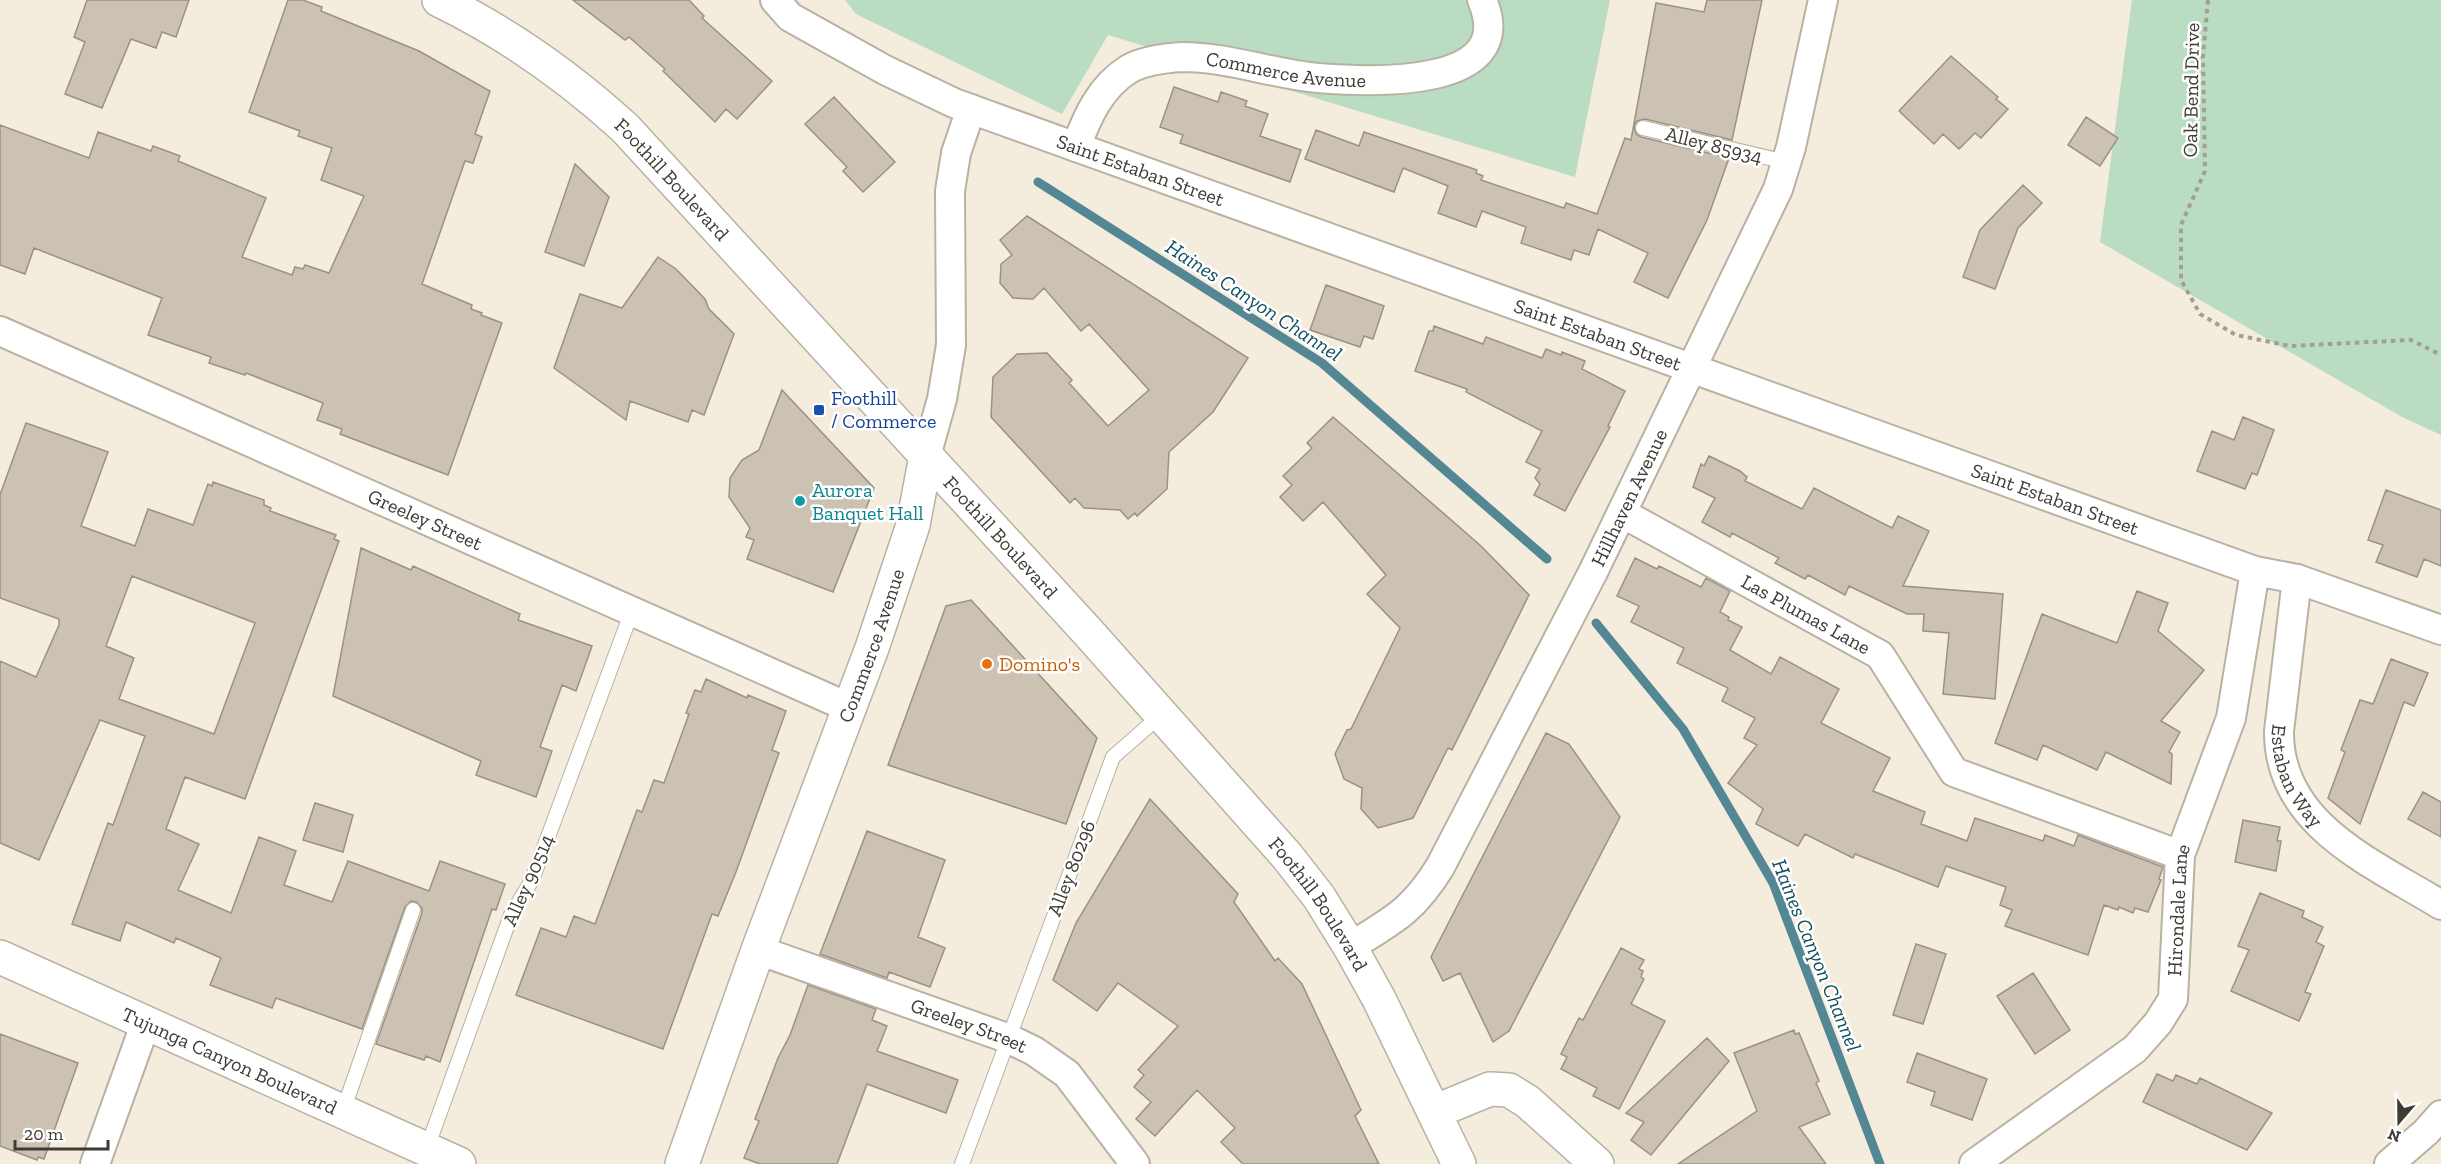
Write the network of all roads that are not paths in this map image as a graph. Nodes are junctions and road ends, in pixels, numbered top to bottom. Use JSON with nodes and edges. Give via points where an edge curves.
{"nodes":[{"id":1,"x":439,"y":0,"type":"edge"},
{"id":2,"x":775,"y":0,"type":"edge"},
{"id":3,"x":1482,"y":0,"type":"edge"},
{"id":4,"x":1823,"y":0,"type":"edge"},
{"id":5,"x":971,"y":109,"type":"junction"},
{"id":6,"x":1642,"y":128,"type":"dead end"},
{"id":7,"x":1076,"y":147,"type":"junction"},
{"id":8,"x":1786,"y":162,"type":"junction"},
{"id":9,"x":0,"y":331,"type":"edge"},
{"id":10,"x":1692,"y":367,"type":"junction"},
{"id":11,"x":926,"y":456,"type":"junction"},
{"id":12,"x":1622,"y":513,"type":"junction"},
{"id":13,"x":2255,"y":571,"type":"junction"},
{"id":14,"x":2297,"y":579,"type":"junction"},
{"id":15,"x":632,"y":611,"type":"junction"},
{"id":16,"x":2441,"y":630,"type":"edge"},
{"id":17,"x":850,"y":708,"type":"junction"},
{"id":18,"x":1161,"y":715,"type":"junction"},
{"id":19,"x":2180,"y":855,"type":"junction"},
{"id":20,"x":2441,"y":905,"type":"edge"},
{"id":21,"x":413,"y":910,"type":"dead end"},
{"id":22,"x":1350,"y":947,"type":"junction"},
{"id":23,"x":758,"y":950,"type":"junction"},
{"id":24,"x":0,"y":957,"type":"edge"},
{"id":25,"x":146,"y":1022,"type":"junction"},
{"id":26,"x":1007,"y":1038,"type":"junction"},
{"id":27,"x":343,"y":1111,"type":"junction"},
{"id":28,"x":1434,"y":1112,"type":"junction"},
{"id":29,"x":2441,"y":1115,"type":"edge"},
{"id":30,"x":424,"y":1157,"type":"edge"},
{"id":31,"x":95,"y":1164,"type":"edge"},
{"id":32,"x":459,"y":1164,"type":"edge"},
{"id":33,"x":682,"y":1164,"type":"edge"},
{"id":34,"x":962,"y":1164,"type":"edge"},
{"id":35,"x":1135,"y":1164,"type":"edge"},
{"id":36,"x":1459,"y":1164,"type":"edge"},
{"id":37,"x":1597,"y":1164,"type":"edge"},
{"id":38,"x":1974,"y":1164,"type":"edge"},
{"id":39,"x":2389,"y":1164,"type":"edge"}],
"edges":[{"from":1,"to":11,"type":"main road","name":"Foothill Boulevard","via":[[476,18],[550,66],[625,128]]},
{"from":2,"to":5,"type":"street","name":"Saint Estaban Street","via":[[790,16],[885,70]]},
{"from":3,"to":7,"type":"street","name":"Commerce Avenue","via":[[1488,17],[1487,38],[1482,49],[1456,70],[1397,78],[1318,78],[1182,57],[1146,63],[1130,69],[1101,94]]},
{"from":4,"to":8,"type":"street","name":"Hillhaven Avenue"},
{"from":5,"to":7,"type":"street","name":"Saint Estaban Street"},
{"from":5,"to":11,"type":"street","name":"Commerce Avenue","via":[[952,170],[951,345],[942,399]]},
{"from":6,"to":8,"type":"lane","name":"Alley 85934"},
{"from":7,"to":10,"type":"street","name":"Saint Estaban Street"},
{"from":8,"to":10,"type":"street","name":"Hillhaven Avenue","via":[[1762,226]]},
{"from":9,"to":15,"type":"street","name":"Greeley Street"},
{"from":10,"to":12,"type":"street","name":"Hillhaven Avenue"},
{"from":10,"to":13,"type":"street","name":"Saint Estaban Street"},
{"from":11,"to":17,"type":"main road","name":"Commerce Avenue","via":[[913,525]]},
{"from":11,"to":18,"type":"main road","name":"Foothill Boulevard"},
{"from":12,"to":19,"type":"street","name":"Las Plumas Lane","via":[[1880,656],[1954,772]]},
{"from":12,"to":22,"type":"street","name":"Hillhaven Avenue","via":[[1425,892],[1408,911]]},
{"from":13,"to":14,"type":"street","name":"Saint Estaban Street"},
{"from":13,"to":19,"type":"street","name":"Hirondale Lane","via":[[2231,718]]},
{"from":14,"to":16,"type":"street","name":"Saint Estaban Street"},
{"from":14,"to":20,"type":"street","name":"Estaban Way","via":[[2278,731],[2283,766],[2305,809],[2327,834]]},
{"from":15,"to":17,"type":"street","name":"Greeley Street"},
{"from":15,"to":30,"type":"lane","name":"Alley 90514","via":[[532,880],[511,915]]},
{"from":17,"to":23,"type":"main road","name":"Commerce Avenue"},
{"from":18,"to":22,"type":"main road","name":"Foothill Boulevard","via":[[1287,856]]},
{"from":18,"to":26,"type":"lane","name":"Alley 80296","via":[[1113,757]]},
{"from":19,"to":38,"type":"street","name":"Hirondale Lane","via":[[2173,999],[2165,1012],[2135,1049]]},
{"from":21,"to":27,"type":"lane"},
{"from":22,"to":28,"type":"main road","name":"Foothill Boulevard"},
{"from":23,"to":26,"type":"street","name":"Greeley Street"},
{"from":23,"to":33,"type":"main road","name":"Commerce Avenue"},
{"from":24,"to":25,"type":"main road","name":"Tujunga Canyon Boulevard"},
{"from":25,"to":27,"type":"main road","name":"Tujunga Canyon Boulevard"},
{"from":25,"to":31,"type":"street"},
{"from":26,"to":34,"type":"lane","name":"Alley 80296"},
{"from":26,"to":35,"type":"street","name":"Greeley Street","via":[[1066,1074]]},
{"from":27,"to":30,"type":"main road","name":"Tujunga Canyon Boulevard"},
{"from":28,"to":36,"type":"main road","name":"Foothill Boulevard"},
{"from":28,"to":37,"type":"main road","via":[[1490,1089],[1509,1090],[1528,1102]]},
{"from":29,"to":39,"type":"street"},
{"from":30,"to":32,"type":"main road","name":"Tujunga Canyon Boulevard"}]}
